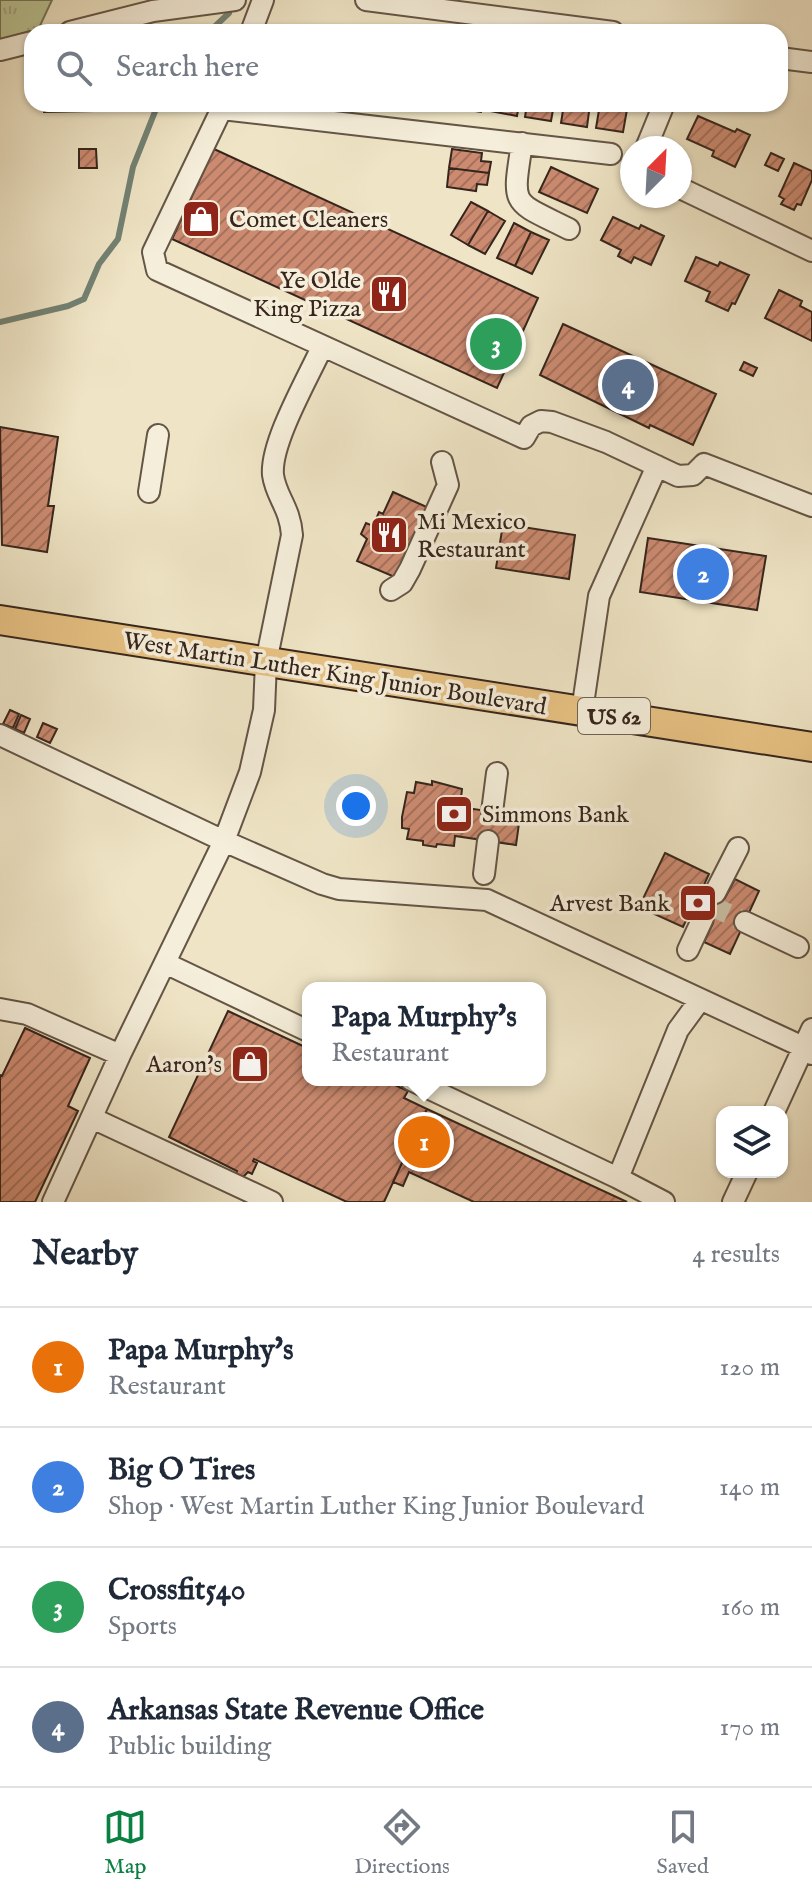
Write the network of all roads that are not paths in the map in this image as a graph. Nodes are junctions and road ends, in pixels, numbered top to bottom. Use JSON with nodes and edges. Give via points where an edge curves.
{"nodes":[{"id":1,"x":235,"y":0,"type":"edge"},
{"id":2,"x":263,"y":0,"type":"edge"},
{"id":3,"x":366,"y":0,"type":"edge"},
{"id":4,"x":496,"y":7,"type":"edge"},
{"id":5,"x":102,"y":24,"type":"edge"},
{"id":6,"x":254,"y":24,"type":"edge"},
{"id":7,"x":576,"y":24,"type":"edge"},
{"id":8,"x":24,"y":44,"type":"edge"},
{"id":9,"x":0,"y":50,"type":"edge"},
{"id":10,"x":788,"y":59,"type":"edge"},
{"id":11,"x":812,"y":62,"type":"edge"},
{"id":12,"x":220,"y":112,"type":"edge"},
{"id":13,"x":271,"y":112,"type":"edge"},
{"id":14,"x":661,"y":112,"type":"edge"},
{"id":15,"x":651,"y":136,"type":"edge"},
{"id":16,"x":522,"y":143,"type":"junction"},
{"id":17,"x":611,"y":154,"type":"dead end"},
{"id":18,"x":692,"y":194,"type":"edge"},
{"id":19,"x":569,"y":229,"type":"dead end"},
{"id":20,"x":812,"y":251,"type":"edge"},
{"id":21,"x":322,"y":347,"type":"junction"},
{"id":22,"x":158,"y":435,"type":"dead end"},
{"id":23,"x":442,"y":462,"type":"dead end"},
{"id":24,"x":657,"y":466,"type":"junction"},
{"id":25,"x":149,"y":492,"type":"dead end"},
{"id":26,"x":812,"y":506,"type":"edge"},
{"id":27,"x":391,"y":590,"type":"dead end"},
{"id":28,"x":0,"y":620,"type":"edge"},
{"id":29,"x":266,"y":662,"type":"junction"},
{"id":30,"x":582,"y":711,"type":"junction"},
{"id":31,"x":0,"y":735,"type":"edge"},
{"id":32,"x":812,"y":747,"type":"edge"},
{"id":33,"x":497,"y":773,"type":"dead end"},
{"id":34,"x":492,"y":812,"type":"dead end"},
{"id":35,"x":224,"y":841,"type":"junction"},
{"id":36,"x":488,"y":841,"type":"dead end"},
{"id":37,"x":738,"y":848,"type":"dead end"},
{"id":38,"x":484,"y":874,"type":"dead end"},
{"id":39,"x":715,"y":893,"type":"dead end"},
{"id":40,"x":703,"y":918,"type":"dead end"},
{"id":41,"x":745,"y":922,"type":"tunnel mouth"},
{"id":42,"x":798,"y":947,"type":"dead end"},
{"id":43,"x":688,"y":950,"type":"dead end"},
{"id":44,"x":165,"y":963,"type":"junction"},
{"id":45,"x":700,"y":1000,"type":"junction"},
{"id":46,"x":0,"y":1009,"type":"edge"},
{"id":47,"x":302,"y":1028,"type":"edge"},
{"id":48,"x":809,"y":1043,"type":"edge"},
{"id":49,"x":120,"y":1055,"type":"junction"},
{"id":50,"x":424,"y":1086,"type":"edge"},
{"id":51,"x":777,"y":1106,"type":"edge"},
{"id":52,"x":92,"y":1118,"type":"junction"},
{"id":53,"x":618,"y":1178,"type":"junction"},
{"id":54,"x":744,"y":1178,"type":"edge"},
{"id":55,"x":53,"y":1202,"type":"edge"},
{"id":56,"x":272,"y":1202,"type":"edge"},
{"id":57,"x":664,"y":1202,"type":"edge"},
{"id":58,"x":733,"y":1202,"type":"edge"}],
"edges":[{"from":1,"to":5,"type":"street"},
{"from":2,"to":6,"type":"street"},
{"from":3,"to":4,"type":"street"},
{"from":4,"to":7,"type":"street"},
{"from":8,"to":9,"type":"street"},
{"from":10,"to":11,"type":"street"},
{"from":12,"to":21,"type":"street","via":[[153,252],[157,270]]},
{"from":13,"to":16,"type":"street"},
{"from":14,"to":15,"type":"street"},
{"from":16,"to":17,"type":"street"},
{"from":16,"to":19,"type":"street","via":[[518,198],[525,207]]},
{"from":18,"to":20,"type":"street"},
{"from":21,"to":24,"type":"street","via":[[524,438],[531,426],[552,422]]},
{"from":21,"to":29,"type":"street","via":[[276,448],[274,481],[291,518],[292,535]]},
{"from":22,"to":25,"type":"street"},
{"from":23,"to":27,"type":"street","via":[[448,485],[410,569]]},
{"from":24,"to":26,"type":"street","via":[[686,477],[704,464]]},
{"from":24,"to":30,"type":"street","via":[[599,596]]},
{"from":28,"to":29,"type":"highway","name":"West Martin Luther King Junior Boulevard","number":"US 62"},
{"from":29,"to":30,"type":"highway","name":"West Martin Luther King Junior Boulevard","number":"US 62"},
{"from":29,"to":35,"type":"street","via":[[264,710],[250,772]]},
{"from":30,"to":32,"type":"highway","name":"West Martin Luther King Junior Boulevard","number":"US 62"},
{"from":31,"to":35,"type":"street"},
{"from":33,"to":34,"type":"street"},
{"from":35,"to":44,"type":"street"},
{"from":35,"to":45,"type":"street","via":[[339,889],[487,900]]},
{"from":36,"to":38,"type":"street"},
{"from":37,"to":39,"type":"street"},
{"from":40,"to":43,"type":"street"},
{"from":41,"to":42,"type":"street"},
{"from":44,"to":47,"type":"street"},
{"from":44,"to":49,"type":"street"},
{"from":45,"to":48,"type":"street"},
{"from":45,"to":53,"type":"street","via":[[678,1030]]},
{"from":46,"to":49,"type":"street","via":[[27,1014]]},
{"from":48,"to":51,"type":"street"},
{"from":49,"to":52,"type":"street"},
{"from":50,"to":53,"type":"street"},
{"from":52,"to":55,"type":"street"},
{"from":52,"to":56,"type":"street"},
{"from":53,"to":57,"type":"street"},
{"from":54,"to":58,"type":"street"}]}
